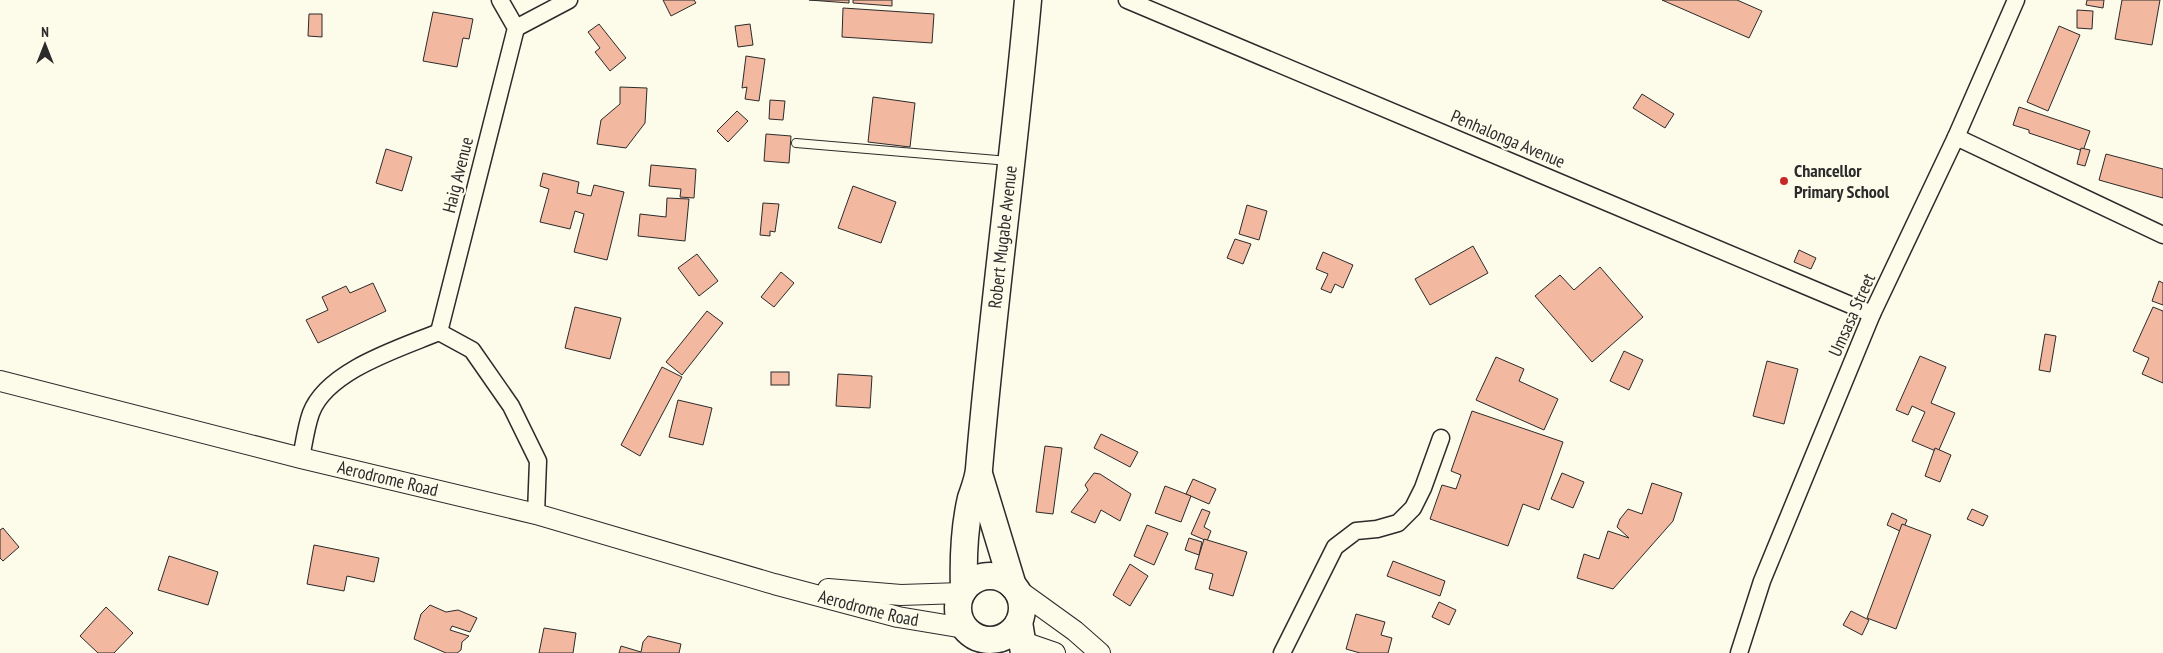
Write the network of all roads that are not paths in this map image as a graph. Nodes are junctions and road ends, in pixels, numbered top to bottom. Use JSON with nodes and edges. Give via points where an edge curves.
{"nodes":[{"id":1,"x":500,"y":0,"type":"edge"},
{"id":2,"x":569,"y":0,"type":"edge"},
{"id":3,"x":1028,"y":0,"type":"edge"},
{"id":4,"x":1127,"y":0,"type":"edge"},
{"id":5,"x":2016,"y":0,"type":"edge"},
{"id":6,"x":516,"y":28,"type":"junction"},
{"id":7,"x":1956,"y":137,"type":"junction"},
{"id":8,"x":796,"y":143,"type":"dead end"},
{"id":9,"x":1013,"y":161,"type":"junction"},
{"id":10,"x":2163,"y":235,"type":"edge"},
{"id":11,"x":1872,"y":314,"type":"junction"},
{"id":12,"x":439,"y":332,"type":"junction"},
{"id":13,"x":0,"y":381,"type":"edge"},
{"id":14,"x":1441,"y":438,"type":"dead end"},
{"id":15,"x":301,"y":458,"type":"junction"},
{"id":16,"x":979,"y":474,"type":"junction"},
{"id":17,"x":536,"y":514,"type":"junction"},
{"id":18,"x":774,"y":584,"type":"junction"},
{"id":19,"x":1014,"y":586,"type":"junction"},
{"id":20,"x":962,"y":591,"type":"junction"},
{"id":21,"x":973,"y":638,"type":"edge"},
{"id":22,"x":1018,"y":638,"type":"edge"},
{"id":23,"x":1055,"y":653,"type":"edge"},
{"id":24,"x":1100,"y":653,"type":"edge"},
{"id":25,"x":1282,"y":653,"type":"edge"},
{"id":26,"x":1739,"y":653,"type":"edge"}],
"edges":[{"from":1,"to":6,"type":"street"},
{"from":2,"to":6,"type":"street"},
{"from":3,"to":9,"type":"highway","name":"Robert Mugabe Avenue"},
{"from":4,"to":11,"type":"street","name":"Penhalonga Avenue"},
{"from":5,"to":7,"type":"street","name":"Umsasa Street"},
{"from":6,"to":12,"type":"street","name":"Haig Avenue"},
{"from":7,"to":10,"type":"street"},
{"from":7,"to":11,"type":"street","name":"Umsasa Street"},
{"from":8,"to":9,"type":"lane"},
{"from":9,"to":16,"type":"highway","name":"Robert Mugabe Avenue","via":[[989,347]]},
{"from":11,"to":26,"type":"street","name":"Umsasa Street","via":[[1762,581]]},
{"from":12,"to":15,"type":"street","via":[[359,364],[331,386],[312,411]]},
{"from":12,"to":17,"type":"street","via":[[472,350],[510,406],[538,461]]},
{"from":13,"to":15,"type":"street","name":"Aerodrome Road"},
{"from":14,"to":25,"type":"street","via":[[1423,488],[1413,508],[1398,524],[1356,531],[1336,547]]},
{"from":15,"to":17,"type":"street","name":"Aerodrome Road"},
{"from":16,"to":19,"type":"highway","name":"Robert Mugabe Avenue"},
{"from":16,"to":20,"type":"highway","name":"Robert Mugabe Avenue","via":[[967,523]]},
{"from":17,"to":18,"type":"street","name":"Aerodrome Road"},
{"from":18,"to":20,"type":"street","name":"Aerodrome Road","via":[[901,595]]},
{"from":18,"to":21,"type":"street","name":"Aerodrome Road"},
{"from":19,"to":20,"type":"highway","via":[[1004,579],[988,576],[972,581]]},
{"from":19,"to":22,"type":"highway","via":[[1021,600]]},
{"from":19,"to":24,"type":"street","via":[[1075,630]]},
{"from":20,"to":21,"type":"highway","via":[[958,611]]},
{"from":21,"to":22,"type":"highway"},
{"from":22,"to":23,"type":"street"}]}
